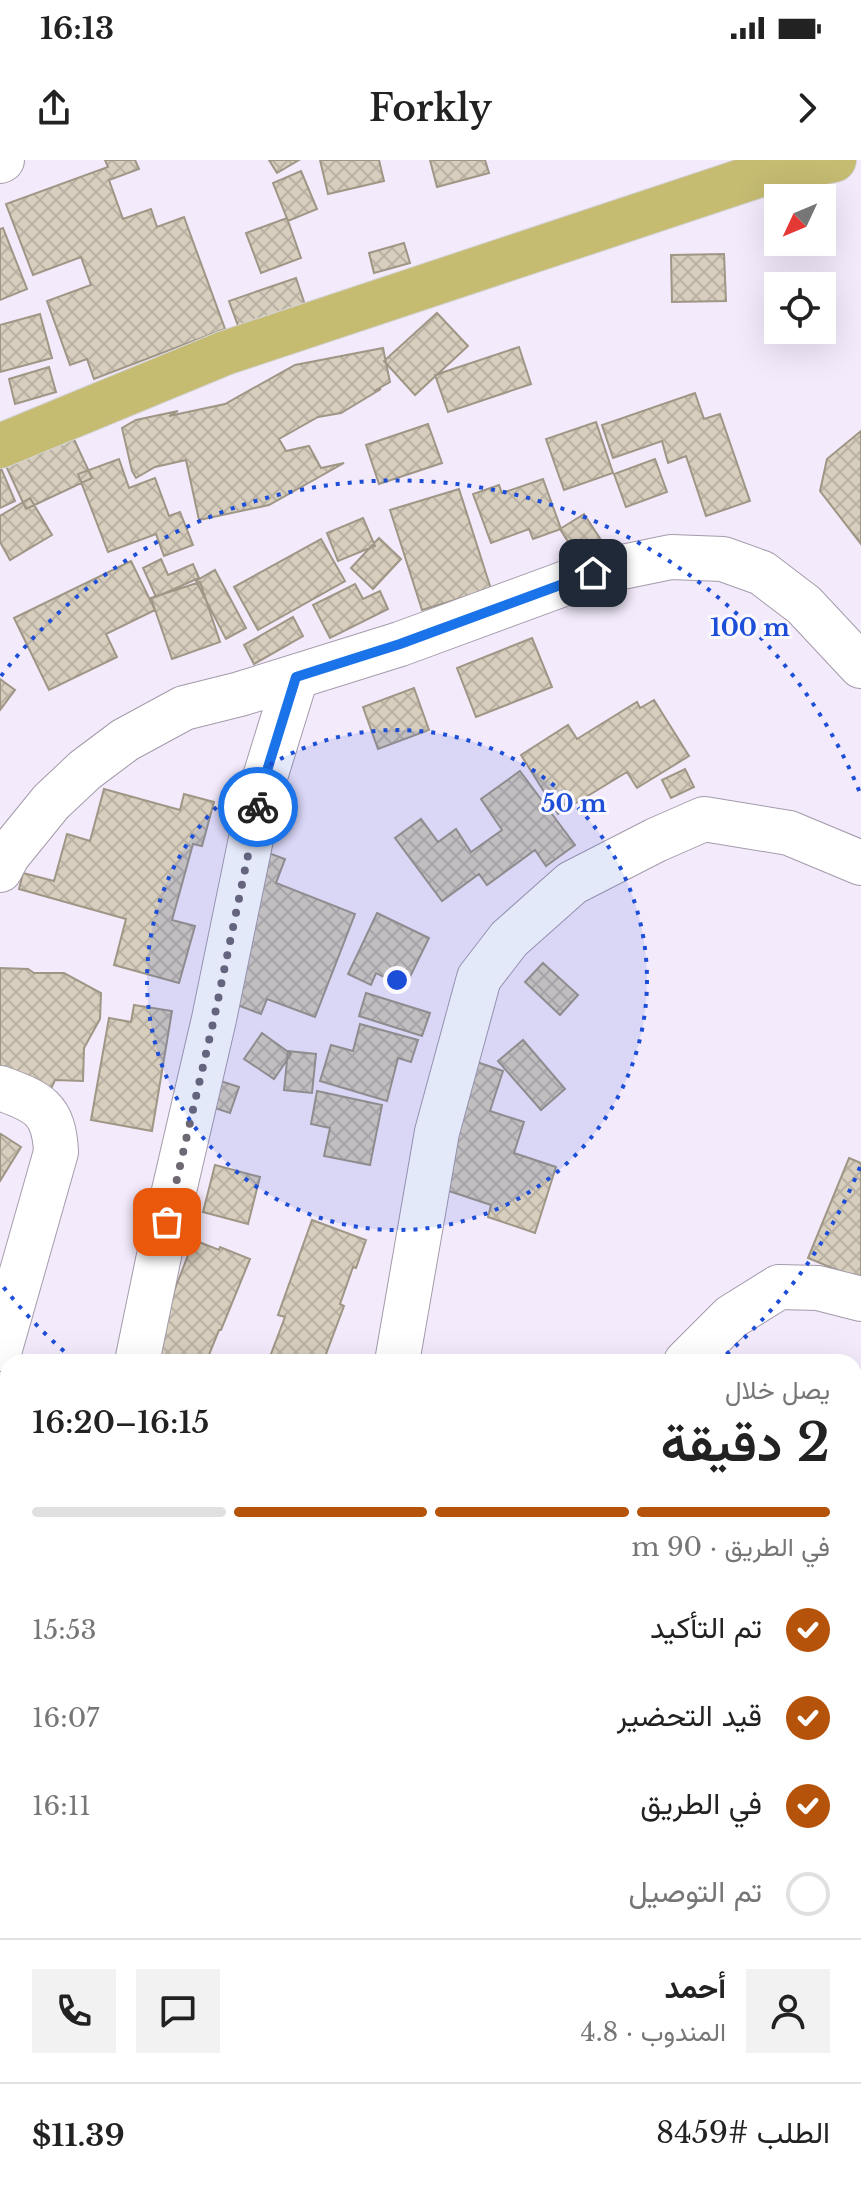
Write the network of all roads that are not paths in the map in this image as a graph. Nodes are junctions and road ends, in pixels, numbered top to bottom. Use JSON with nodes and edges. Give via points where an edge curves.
{"nodes":[{"id":1,"x":834,"y":160,"type":"edge"},
{"id":2,"x":0,"y":446,"type":"edge"},
{"id":3,"x":861,"y":666,"type":"edge"},
{"id":4,"x":296,"y":677,"type":"junction"},
{"id":5,"x":861,"y":863,"type":"edge"},
{"id":6,"x":0,"y":870,"type":"edge"},
{"id":7,"x":0,"y":1088,"type":"edge"},
{"id":8,"x":861,"y":1299,"type":"edge"},
{"id":9,"x":0,"y":1349,"type":"edge"},
{"id":10,"x":139,"y":1354,"type":"edge"},
{"id":11,"x":398,"y":1354,"type":"edge"},
{"id":12,"x":694,"y":1354,"type":"edge"}],
"edges":[{"from":1,"to":2,"type":"main road","via":[[757,176],[225,353]]},
{"from":3,"to":4,"type":"street","via":[[804,605],[762,573],[723,559],[671,557],[593,573]]},
{"from":4,"to":6,"type":"street","via":[[184,708],[125,740],[51,802]]},
{"from":4,"to":10,"type":"street","via":[[261,790]]},
{"from":5,"to":11,"type":"street","via":[[789,833],[704,819],[572,883],[509,939],[479,978],[437,1132]]},
{"from":7,"to":9,"type":"street","via":[[45,1112],[55,1132],[56,1152]]},
{"from":8,"to":12,"type":"street","via":[[818,1288],[779,1287],[731,1317]]}]}
